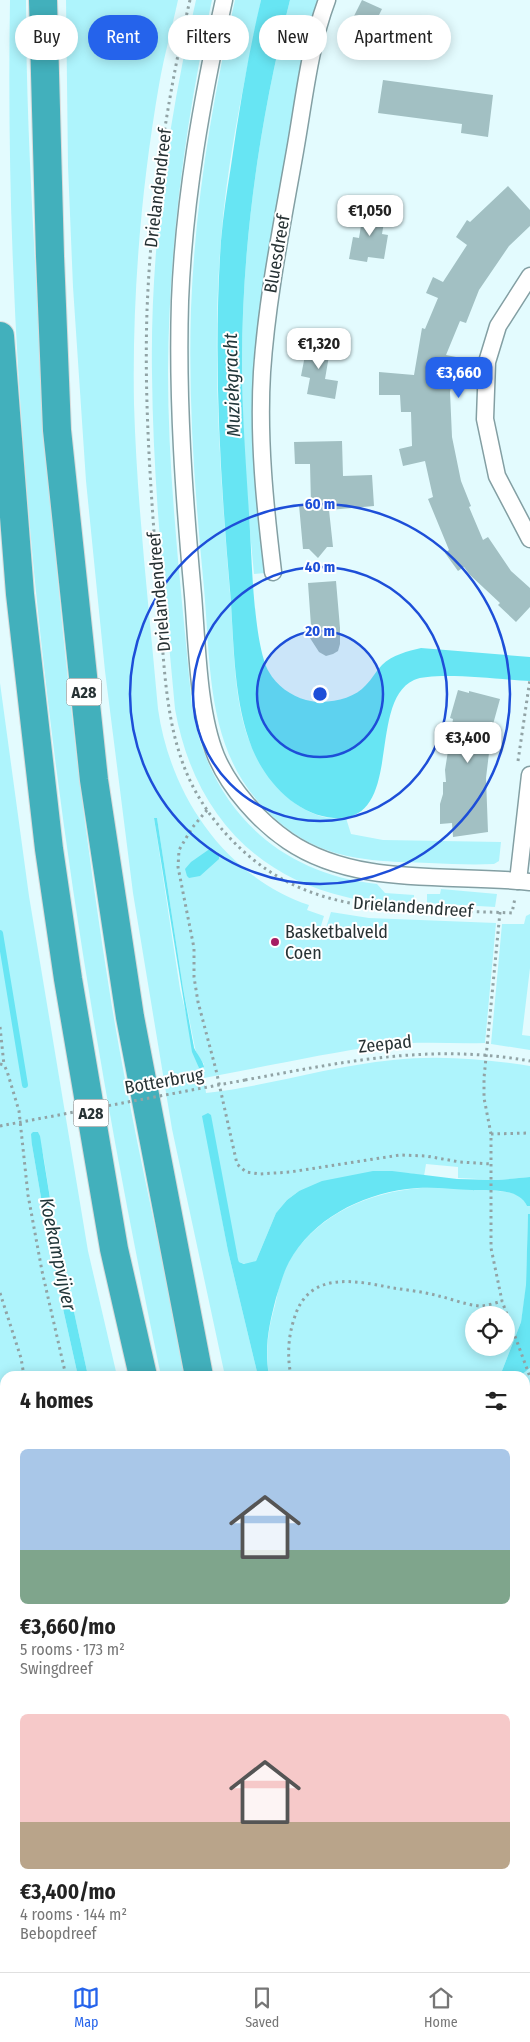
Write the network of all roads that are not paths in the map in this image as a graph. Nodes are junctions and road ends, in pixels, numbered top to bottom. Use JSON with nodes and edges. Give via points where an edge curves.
{"nodes":[{"id":1,"x":43,"y":0,"type":"edge"},
{"id":2,"x":224,"y":0,"type":"edge"},
{"id":3,"x":327,"y":0,"type":"edge"},
{"id":4,"x":530,"y":276,"type":"edge"},
{"id":5,"x":0,"y":336,"type":"edge"},
{"id":6,"x":530,"y":539,"type":"edge"},
{"id":7,"x":273,"y":572,"type":"dead end"},
{"id":8,"x":530,"y":776,"type":"edge"},
{"id":9,"x":524,"y":882,"type":"edge"},
{"id":10,"x":142,"y":1371,"type":"edge"},
{"id":11,"x":198,"y":1371,"type":"edge"}],
"edges":[{"from":1,"to":11,"type":"highway","number":"A28","via":[[57,430],[94,780],[130,1017]]},
{"from":2,"to":9,"type":"street","name":"Drielandendreef","via":[[206,82],[190,189],[183,256],[179,354],[181,455],[196,638],[205,719],[215,753],[224,774],[266,824],[313,855],[340,866],[373,872]]},
{"from":3,"to":7,"type":"street","name":"Bluesdreef","via":[[314,41],[265,336],[261,412],[265,504]]},
{"from":4,"to":6,"type":"street","via":[[498,326],[486,362],[485,419],[497,476]]},
{"from":5,"to":10,"type":"highway","number":"A28","via":[[20,594],[49,848],[114,1249]]},
{"from":8,"to":9,"type":"street"}]}
